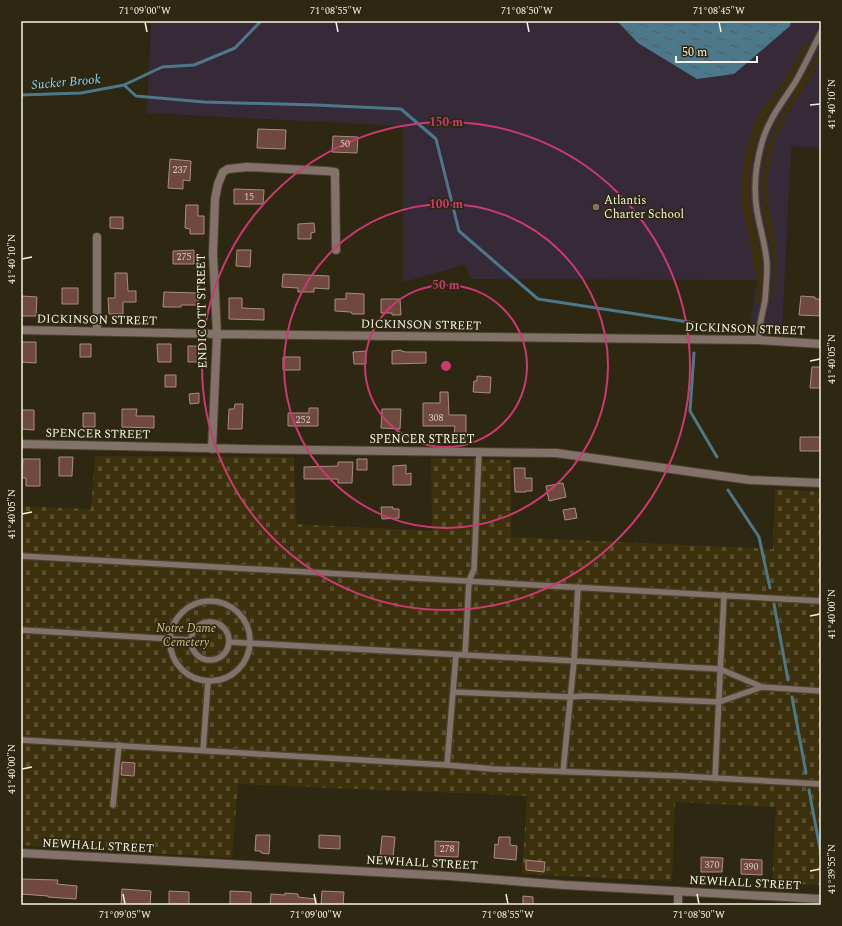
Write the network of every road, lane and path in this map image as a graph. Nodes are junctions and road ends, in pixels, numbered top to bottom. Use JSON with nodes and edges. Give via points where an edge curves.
{"nodes":[{"id":1,"x":820,"y":36,"type":"edge"},
{"id":2,"x":96,"y":237,"type":"dead end"},
{"id":3,"x":336,"y":250,"type":"dead end"},
{"id":4,"x":21,"y":330,"type":"edge"},
{"id":5,"x":97,"y":332,"type":"junction"},
{"id":6,"x":217,"y":334,"type":"junction"},
{"id":7,"x":758,"y":340,"type":"junction"},
{"id":8,"x":821,"y":344,"type":"edge"},
{"id":9,"x":21,"y":444,"type":"edge"},
{"id":10,"x":212,"y":449,"type":"junction"},
{"id":11,"x":479,"y":452,"type":"junction"},
{"id":12,"x":821,"y":483,"type":"edge"},
{"id":13,"x":21,"y":556,"type":"edge"},
{"id":14,"x":469,"y":581,"type":"junction"},
{"id":15,"x":578,"y":587,"type":"junction"},
{"id":16,"x":724,"y":595,"type":"junction"},
{"id":17,"x":821,"y":601,"type":"edge"},
{"id":18,"x":21,"y":630,"type":"edge"},
{"id":19,"x":169,"y":639,"type":"junction"},
{"id":20,"x":191,"y":640,"type":"junction"},
{"id":21,"x":229,"y":642,"type":"junction"},
{"id":22,"x":250,"y":643,"type":"junction"},
{"id":23,"x":456,"y":654,"type":"junction"},
{"id":24,"x":465,"y":655,"type":"junction"},
{"id":25,"x":574,"y":661,"type":"junction"},
{"id":26,"x":720,"y":670,"type":"junction"},
{"id":27,"x":208,"y":681,"type":"junction"},
{"id":28,"x":762,"y":687,"type":"junction"},
{"id":29,"x":821,"y":691,"type":"edge"},
{"id":30,"x":452,"y":692,"type":"junction"},
{"id":31,"x":571,"y":697,"type":"junction"},
{"id":32,"x":719,"y":702,"type":"junction"},
{"id":33,"x":21,"y":740,"type":"edge"},
{"id":34,"x":119,"y":745,"type":"junction"},
{"id":35,"x":203,"y":751,"type":"junction"},
{"id":36,"x":447,"y":765,"type":"junction"},
{"id":37,"x":563,"y":772,"type":"junction"},
{"id":38,"x":715,"y":778,"type":"junction"},
{"id":39,"x":821,"y":784,"type":"edge"},
{"id":40,"x":113,"y":805,"type":"dead end"},
{"id":41,"x":21,"y":853,"type":"edge"},
{"id":42,"x":678,"y":891,"type":"junction"},
{"id":43,"x":821,"y":899,"type":"edge"},
{"id":44,"x":678,"y":905,"type":"edge"}],
"edges":[{"from":1,"to":7,"type":"lane","via":[[775,112],[763,138],[758,160],[755,196],[766,254],[767,278]]},
{"from":2,"to":5,"type":"street"},
{"from":3,"to":6,"type":"street","name":"ENDICOTT STREET","via":[[335,172],[247,167],[223,172],[215,199],[212,254]]},
{"from":4,"to":5,"type":"street","name":"DICKINSON STREET"},
{"from":5,"to":6,"type":"street","name":"DICKINSON STREET"},
{"from":6,"to":7,"type":"street","name":"DICKINSON STREET"},
{"from":6,"to":10,"type":"street","name":"ENDICOTT STREET"},
{"from":7,"to":8,"type":"street","name":"DICKINSON STREET"},
{"from":9,"to":10,"type":"street","name":"SPENCER STREET"},
{"from":10,"to":11,"type":"street","name":"SPENCER STREET"},
{"from":11,"to":12,"type":"street","name":"SPENCER STREET","via":[[556,453],[750,480]]},
{"from":11,"to":14,"type":"lane","via":[[474,569]]},
{"from":13,"to":14,"type":"lane"},
{"from":14,"to":15,"type":"lane"},
{"from":14,"to":24,"type":"lane"},
{"from":15,"to":16,"type":"lane"},
{"from":15,"to":25,"type":"lane"},
{"from":16,"to":17,"type":"lane"},
{"from":16,"to":26,"type":"lane"},
{"from":18,"to":19,"type":"lane"},
{"from":19,"to":20,"type":"lane"},
{"from":19,"to":22,"type":"lane","via":[[176,619],[182,612],[190,606],[207,601],[226,604],[234,609],[246,624]]},
{"from":19,"to":27,"type":"lane","via":[[173,658],[179,667],[197,679]]},
{"from":20,"to":21,"type":"lane","via":[[194,651],[209,660],[225,653]]},
{"from":20,"to":21,"type":"lane","via":[[196,628],[214,622],[225,630]]},
{"from":21,"to":22,"type":"lane"},
{"from":22,"to":23,"type":"lane"},
{"from":22,"to":27,"type":"lane","via":[[248,652],[237,670],[218,680]]},
{"from":23,"to":24,"type":"lane"},
{"from":23,"to":30,"type":"lane"},
{"from":24,"to":25,"type":"lane"},
{"from":25,"to":26,"type":"lane"},
{"from":25,"to":31,"type":"lane"},
{"from":26,"to":28,"type":"lane"},
{"from":26,"to":32,"type":"lane"},
{"from":27,"to":35,"type":"lane"},
{"from":28,"to":29,"type":"lane"},
{"from":28,"to":32,"type":"lane"},
{"from":30,"to":31,"type":"lane"},
{"from":30,"to":36,"type":"lane"},
{"from":31,"to":32,"type":"lane"},
{"from":31,"to":37,"type":"lane"},
{"from":32,"to":38,"type":"lane"},
{"from":33,"to":34,"type":"lane"},
{"from":34,"to":35,"type":"lane"},
{"from":34,"to":40,"type":"lane"},
{"from":35,"to":36,"type":"lane"},
{"from":36,"to":37,"type":"lane"},
{"from":37,"to":38,"type":"lane"},
{"from":38,"to":39,"type":"lane"},
{"from":41,"to":42,"type":"street","name":"NEWHALL STREET"},
{"from":42,"to":43,"type":"street","name":"NEWHALL STREET"},
{"from":42,"to":44,"type":"street"}]}
